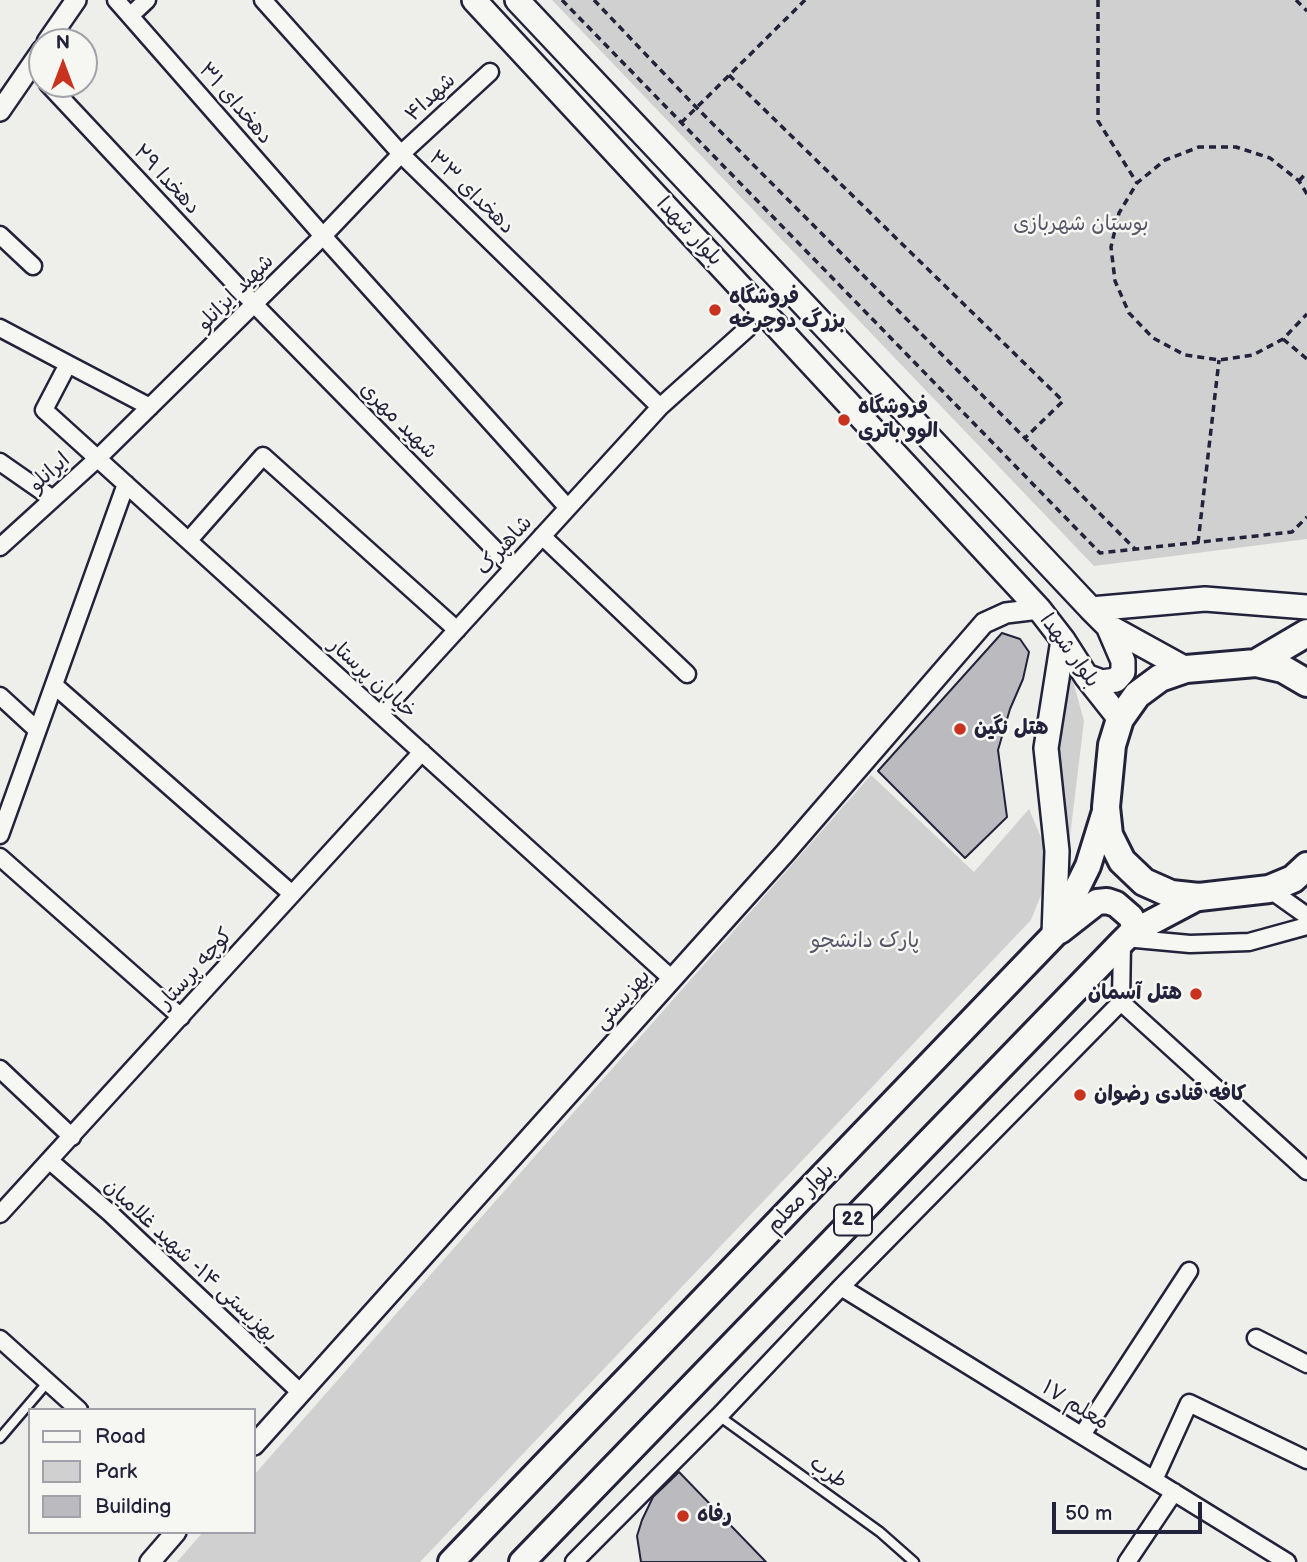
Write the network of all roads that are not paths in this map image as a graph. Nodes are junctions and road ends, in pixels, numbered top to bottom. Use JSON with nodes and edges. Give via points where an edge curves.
{"nodes":[{"id":1,"x":76,"y":0,"type":"edge"},
{"id":2,"x":116,"y":0,"type":"edge"},
{"id":3,"x":148,"y":0,"type":"edge"},
{"id":4,"x":263,"y":0,"type":"edge"},
{"id":5,"x":474,"y":0,"type":"edge"},
{"id":6,"x":517,"y":0,"type":"edge"},
{"id":7,"x":130,"y":16,"type":"junction"},
{"id":8,"x":57,"y":28,"type":"edge"},
{"id":9,"x":490,"y":72,"type":"dead end"},
{"id":10,"x":28,"y":77,"type":"edge"},
{"id":11,"x":61,"y":98,"type":"edge"},
{"id":12,"x":0,"y":111,"type":"edge"},
{"id":13,"x":401,"y":154,"type":"junction"},
{"id":14,"x":0,"y":235,"type":"edge"},
{"id":15,"x":323,"y":236,"type":"junction"},
{"id":16,"x":33,"y":266,"type":"dead end"},
{"id":17,"x":254,"y":304,"type":"junction"},
{"id":18,"x":0,"y":328,"type":"edge"},
{"id":19,"x":748,"y":328,"type":"dead end"},
{"id":20,"x":68,"y":364,"type":"junction"},
{"id":21,"x":150,"y":407,"type":"junction"},
{"id":22,"x":660,"y":407,"type":"junction"},
{"id":23,"x":98,"y":458,"type":"junction"},
{"id":24,"x":0,"y":462,"type":"edge"},
{"id":25,"x":126,"y":484,"type":"junction"},
{"id":26,"x":53,"y":499,"type":"junction"},
{"id":27,"x":568,"y":508,"type":"junction"},
{"id":28,"x":542,"y":536,"type":"junction"},
{"id":29,"x":188,"y":540,"type":"junction"},
{"id":30,"x":0,"y":547,"type":"edge"},
{"id":31,"x":513,"y":568,"type":"junction"},
{"id":32,"x":1307,"y":607,"type":"edge"},
{"id":33,"x":1039,"y":609,"type":"junction"},
{"id":34,"x":1091,"y":609,"type":"junction"},
{"id":35,"x":1108,"y":626,"type":"junction"},
{"id":36,"x":457,"y":630,"type":"junction"},
{"id":37,"x":1307,"y":633,"type":"edge"},
{"id":38,"x":1063,"y":640,"type":"junction"},
{"id":39,"x":1256,"y":663,"type":"junction"},
{"id":40,"x":1186,"y":669,"type":"junction"},
{"id":41,"x":687,"y":674,"type":"dead end"},
{"id":42,"x":1086,"y":676,"type":"junction"},
{"id":43,"x":1307,"y":683,"type":"edge"},
{"id":44,"x":54,"y":685,"type":"junction"},
{"id":45,"x":0,"y":696,"type":"edge"},
{"id":46,"x":380,"y":714,"type":"junction"},
{"id":47,"x":1121,"y":719,"type":"junction"},
{"id":48,"x":36,"y":729,"type":"junction"},
{"id":49,"x":422,"y":752,"type":"junction"},
{"id":50,"x":1106,"y":807,"type":"junction"},
{"id":51,"x":0,"y":835,"type":"edge"},
{"id":52,"x":0,"y":857,"type":"edge"},
{"id":53,"x":1307,"y":866,"type":"edge"},
{"id":54,"x":1269,"y":889,"type":"junction"},
{"id":55,"x":292,"y":894,"type":"junction"},
{"id":56,"x":1199,"y":897,"type":"junction"},
{"id":57,"x":1307,"y":916,"type":"edge"},
{"id":58,"x":1307,"y":926,"type":"edge"},
{"id":59,"x":1054,"y":936,"type":"junction"},
{"id":60,"x":1126,"y":938,"type":"junction"},
{"id":61,"x":672,"y":979,"type":"junction"},
{"id":62,"x":1121,"y":1002,"type":"junction"},
{"id":63,"x":181,"y":1017,"type":"junction"},
{"id":64,"x":0,"y":1069,"type":"edge"},
{"id":65,"x":72,"y":1137,"type":"junction"},
{"id":66,"x":50,"y":1161,"type":"junction"},
{"id":67,"x":1307,"y":1171,"type":"edge"},
{"id":68,"x":0,"y":1214,"type":"edge"},
{"id":69,"x":1189,"y":1271,"type":"dead end"},
{"id":70,"x":841,"y":1287,"type":"junction"},
{"id":71,"x":1255,"y":1338,"type":"dead end"},
{"id":72,"x":0,"y":1339,"type":"edge"},
{"id":73,"x":1307,"y":1364,"type":"edge"},
{"id":74,"x":47,"y":1383,"type":"junction"},
{"id":75,"x":301,"y":1393,"type":"junction"},
{"id":76,"x":77,"y":1408,"type":"edge"},
{"id":77,"x":719,"y":1416,"type":"junction"},
{"id":78,"x":1082,"y":1435,"type":"junction"},
{"id":79,"x":0,"y":1438,"type":"edge"},
{"id":80,"x":256,"y":1443,"type":"edge"},
{"id":81,"x":1307,"y":1460,"type":"edge"},
{"id":82,"x":1154,"y":1480,"type":"junction"},
{"id":83,"x":1174,"y":1492,"type":"junction"},
{"id":84,"x":174,"y":1534,"type":"edge"},
{"id":85,"x":580,"y":1556,"type":"edge"},
{"id":86,"x":150,"y":1562,"type":"edge"},
{"id":87,"x":451,"y":1562,"type":"edge"},
{"id":88,"x":522,"y":1562,"type":"edge"},
{"id":89,"x":597,"y":1562,"type":"edge"},
{"id":90,"x":914,"y":1562,"type":"edge"},
{"id":91,"x":1127,"y":1562,"type":"edge"},
{"id":92,"x":1287,"y":1562,"type":"edge"}],
"edges":[{"from":1,"to":8,"type":"street"},
{"from":2,"to":7,"type":"street","name":"دهخدای ۳۱"},
{"from":3,"to":7,"type":"street"},
{"from":4,"to":13,"type":"street","name":"دهخدای ۳۳"},
{"from":5,"to":33,"type":"main road","name":"بلوار شهدا"},
{"from":6,"to":34,"type":"main road","name":"بلوار شهدا"},
{"from":7,"to":15,"type":"street","name":"دهخدای ۳۱"},
{"from":9,"to":13,"type":"street","name":"شهدا۴"},
{"from":10,"to":12,"type":"street"},
{"from":11,"to":17,"type":"street","name":"دهخدا ۲۹"},
{"from":13,"to":15,"type":"street","name":"شهید ایزانلو"},
{"from":13,"to":22,"type":"street","name":"دهخدای ۳۳"},
{"from":14,"to":16,"type":"street"},
{"from":15,"to":17,"type":"street","name":"شهید ایزانلو"},
{"from":15,"to":27,"type":"street","name":"دهخدای ۳۱"},
{"from":17,"to":21,"type":"street","name":"شهید ایزانلو"},
{"from":17,"to":31,"type":"street","name":"شهید مهری"},
{"from":18,"to":20,"type":"street"},
{"from":19,"to":22,"type":"street","name":"شاهپرک"},
{"from":20,"to":21,"type":"street"},
{"from":20,"to":23,"type":"street","name":"خیابان پرستار","via":[[44,410]]},
{"from":21,"to":23,"type":"street","name":"شهید ایزانلو"},
{"from":22,"to":27,"type":"street","name":"شاهپرک"},
{"from":23,"to":25,"type":"street","name":"خیابان پرستار"},
{"from":23,"to":26,"type":"street","name":"ایرانلو"},
{"from":24,"to":26,"type":"street"},
{"from":25,"to":29,"type":"street","name":"خیابان پرستار"},
{"from":25,"to":44,"type":"street"},
{"from":26,"to":30,"type":"street","name":"ایرانلو"},
{"from":27,"to":28,"type":"street","name":"شاهپرک"},
{"from":28,"to":31,"type":"street","name":"شاهپرک"},
{"from":28,"to":41,"type":"street"},
{"from":29,"to":36,"type":"street","via":[[263,456]]},
{"from":29,"to":46,"type":"street","name":"خیابان پرستار"},
{"from":31,"to":36,"type":"street","name":"شاهپرک"},
{"from":32,"to":34,"type":"main road","via":[[1205,599]]},
{"from":33,"to":38,"type":"main road","name":"بلوار شهدا"},
{"from":33,"to":61,"type":"street","name":"بهزیستی","via":[[1006,613],[984,623]]},
{"from":34,"to":35,"type":"main road","name":"بلوار شهدا"},
{"from":35,"to":40,"type":"main road","name":"بلوار شهدا"},
{"from":35,"to":42,"type":"main road","via":[[1123,672],[1116,680],[1102,682]]},
{"from":36,"to":46,"type":"street","name":"شاهپرک"},
{"from":37,"to":39,"type":"highway"},
{"from":38,"to":42,"type":"main road","name":"بلوار شهدا"},
{"from":38,"to":59,"type":"main road","via":[[1046,748],[1057,851]]},
{"from":39,"to":40,"type":"highway"},
{"from":39,"to":43,"type":"highway","via":[[1283,669]]},
{"from":40,"to":47,"type":"highway","via":[[1160,678],[1137,695]]},
{"from":42,"to":47,"type":"main road","name":"بلوار شهدا"},
{"from":44,"to":48,"type":"street"},
{"from":44,"to":55,"type":"street"},
{"from":45,"to":48,"type":"street"},
{"from":46,"to":49,"type":"street","name":"خیابان پرستار"},
{"from":47,"to":50,"type":"highway","via":[[1112,745]]},
{"from":48,"to":51,"type":"street"},
{"from":49,"to":55,"type":"street","name":"کوچه پرستار"},
{"from":49,"to":61,"type":"street","name":"خیابان پرستار"},
{"from":50,"to":56,"type":"highway","via":[[1109,835],[1122,862],[1144,882],[1171,894]]},
{"from":50,"to":59,"type":"main road","name":"بلوار معلم","via":[[1088,866]]},
{"from":52,"to":63,"type":"street"},
{"from":53,"to":54,"type":"highway","via":[[1293,879]]},
{"from":54,"to":56,"type":"highway"},
{"from":54,"to":57,"type":"street"},
{"from":55,"to":63,"type":"street","name":"کوچه پرستار"},
{"from":56,"to":60,"type":"main road","number":"22"},
{"from":58,"to":60,"type":"street","via":[[1250,943]]},
{"from":59,"to":60,"type":"main road","via":[[1097,902],[1107,901],[1131,917],[1134,926]]},
{"from":59,"to":87,"type":"main road","name":"بلوار معلم"},
{"from":60,"to":62,"type":"street"},
{"from":60,"to":88,"type":"main road","number":"22"},
{"from":61,"to":75,"type":"street","name":"بهزیستی"},
{"from":62,"to":67,"type":"street"},
{"from":62,"to":70,"type":"street"},
{"from":63,"to":65,"type":"street","name":"کوچه پرستار"},
{"from":64,"to":65,"type":"street"},
{"from":65,"to":66,"type":"street","name":"کوچه پرستار"},
{"from":66,"to":68,"type":"street","name":"کوچه پرستار"},
{"from":66,"to":75,"type":"street","name":"بهزیستی ۱۴- شهید غلامیان"},
{"from":69,"to":78,"type":"street"},
{"from":70,"to":77,"type":"street"},
{"from":70,"to":78,"type":"street","name":"معلم ۱۷"},
{"from":71,"to":73,"type":"street"},
{"from":72,"to":74,"type":"street"},
{"from":74,"to":76,"type":"street"},
{"from":74,"to":79,"type":"lane"},
{"from":75,"to":80,"type":"street","name":"بهزیستی"},
{"from":77,"to":85,"type":"street"},
{"from":77,"to":90,"type":"lane","name":"طرب","via":[[880,1532]]},
{"from":78,"to":82,"type":"street","name":"معلم ۱۷"},
{"from":81,"to":82,"type":"street","via":[[1189,1404]]},
{"from":82,"to":83,"type":"street","name":"معلم ۱۷"},
{"from":83,"to":91,"type":"street"},
{"from":83,"to":92,"type":"street","name":"معلم ۱۷"},
{"from":84,"to":86,"type":"street"},
{"from":85,"to":89,"type":"street"}]}
